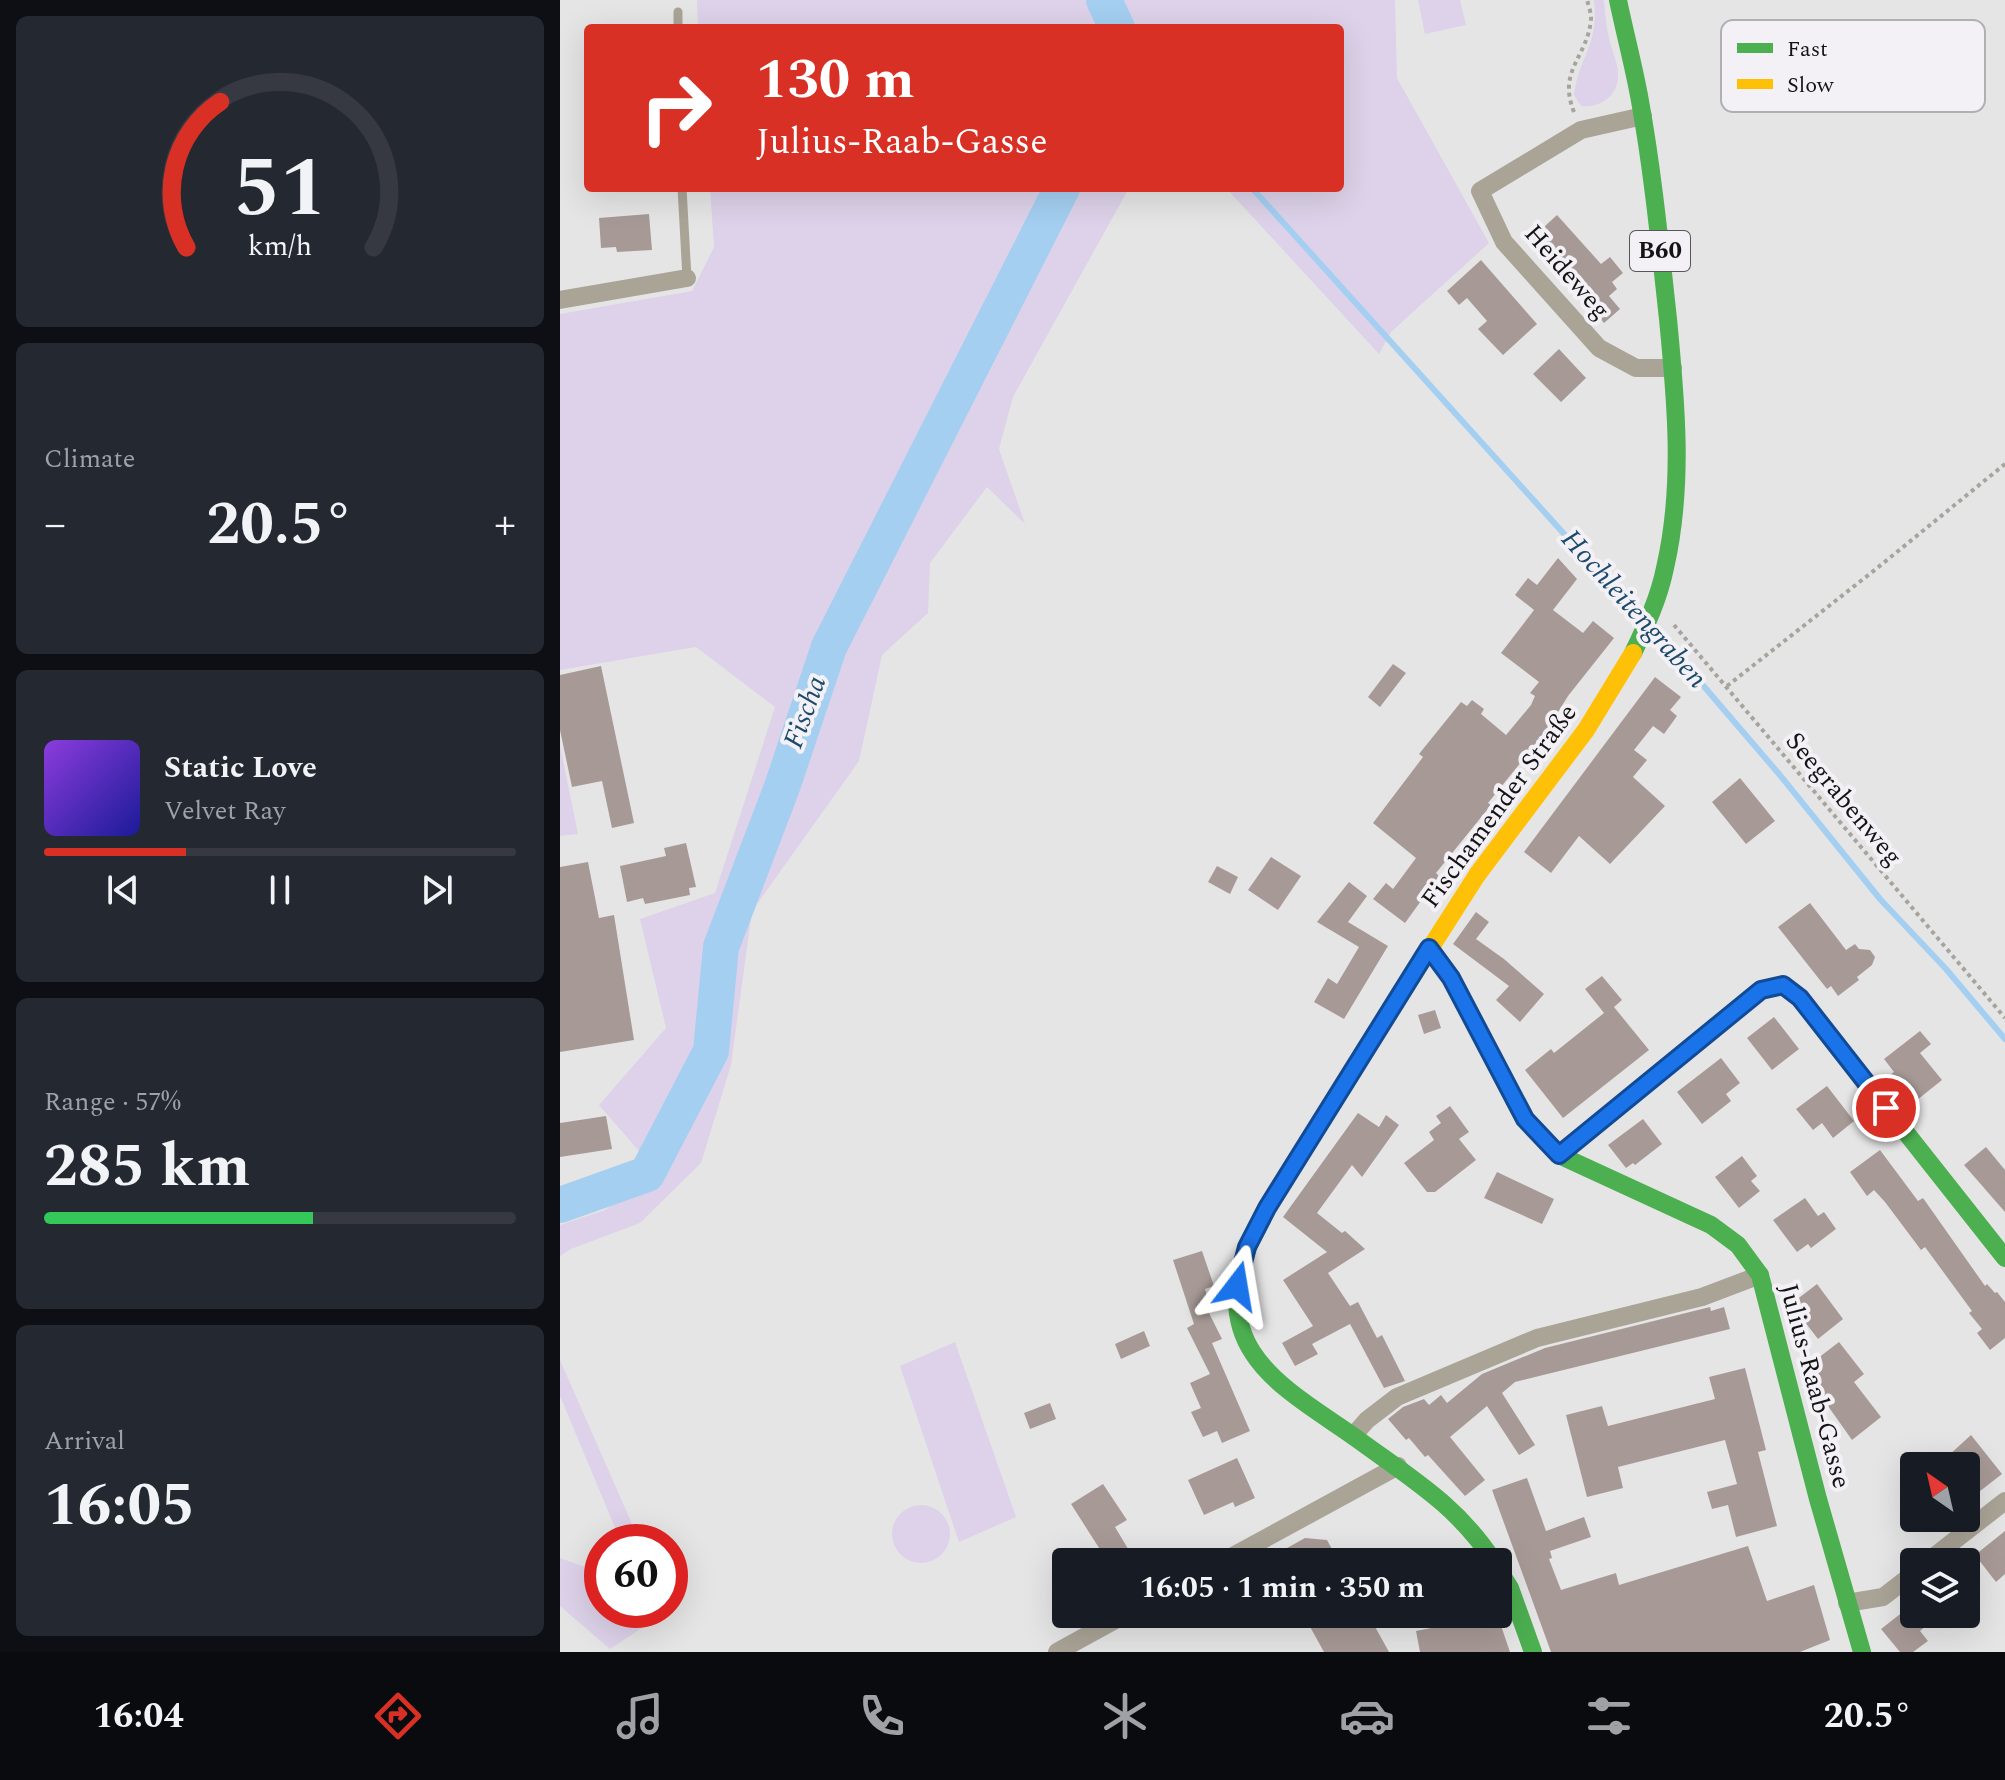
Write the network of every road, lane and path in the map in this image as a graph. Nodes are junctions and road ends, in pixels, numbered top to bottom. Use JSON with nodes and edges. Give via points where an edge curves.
{"nodes":[{"id":1,"x":1587,"y":0,"type":"edge"},
{"id":2,"x":1618,"y":0,"type":"edge"},
{"id":3,"x":678,"y":12,"type":"dead end"},
{"id":4,"x":678,"y":24,"type":"edge"},
{"id":5,"x":1643,"y":116,"type":"junction"},
{"id":6,"x":1581,"y":130,"type":"junction"},
{"id":7,"x":682,"y":192,"type":"edge"},
{"id":8,"x":687,"y":278,"type":"joint"},
{"id":9,"x":560,"y":300,"type":"edge"},
{"id":10,"x":1673,"y":368,"type":"junction"},
{"id":11,"x":2005,"y":464,"type":"edge"},
{"id":12,"x":1652,"y":610,"type":"junction"},
{"id":13,"x":1727,"y":686,"type":"junction"},
{"id":14,"x":1429,"y":948,"type":"junction"},
{"id":15,"x":2005,"y":1018,"type":"edge"},
{"id":16,"x":1559,"y":1155,"type":"junction"},
{"id":17,"x":2005,"y":1258,"type":"edge"},
{"id":18,"x":1760,"y":1275,"type":"junction"},
{"id":19,"x":1353,"y":1436,"type":"junction"},
{"id":20,"x":1398,"y":1466,"type":"junction"},
{"id":21,"x":2005,"y":1501,"type":"edge"},
{"id":22,"x":1248,"y":1548,"type":"edge"},
{"id":23,"x":1485,"y":1548,"type":"edge"},
{"id":24,"x":1945,"y":1548,"type":"edge"},
{"id":25,"x":1900,"y":1584,"type":"edge"},
{"id":26,"x":1512,"y":1594,"type":"edge"},
{"id":27,"x":1847,"y":1603,"type":"junction"},
{"id":28,"x":1101,"y":1628,"type":"edge"},
{"id":29,"x":1057,"y":1652,"type":"edge"},
{"id":30,"x":1533,"y":1652,"type":"edge"},
{"id":31,"x":1862,"y":1652,"type":"edge"}],
"edges":[{"from":1,"to":6,"type":"path","via":[[1591,18],[1569,76],[1570,102]]},
{"from":2,"to":5,"type":"main road","number":"B60"},
{"from":3,"to":4,"type":"lane"},
{"from":5,"to":6,"type":"street","name":"Heideweg"},
{"from":5,"to":10,"type":"main road","number":"B60"},
{"from":6,"to":10,"type":"street","name":"Heideweg","via":[[1480,191],[1504,242],[1599,348],[1636,368]]},
{"from":7,"to":8,"type":"lane"},
{"from":8,"to":9,"type":"street"},
{"from":10,"to":12,"type":"main road","number":"B60","via":[[1675,505],[1665,570]]},
{"from":11,"to":13,"type":"path"},
{"from":12,"to":13,"type":"path","name":"Seegrabenweg"},
{"from":12,"to":14,"type":"main road","name":"Fischamender Straße","number":"B60","via":[[1598,715]]},
{"from":13,"to":15,"type":"path","name":"Seegrabenweg"},
{"from":14,"to":16,"type":"main road","name":"Julius-Raab-Gasse","via":[[1451,978],[1525,1119]]},
{"from":14,"to":19,"type":"main road","name":"Fischamender Straße","number":"B60","via":[[1267,1208],[1247,1247],[1237,1286],[1241,1324],[1252,1352],[1275,1379]]},
{"from":16,"to":17,"type":"main road","via":[[1761,990],[1783,985],[1800,998]]},
{"from":16,"to":18,"type":"main road","name":"Julius-Raab-Gasse","via":[[1711,1225],[1738,1245]]},
{"from":18,"to":19,"type":"street","via":[[1702,1297],[1537,1338],[1397,1397]]},
{"from":18,"to":27,"type":"main road","name":"Julius-Raab-Gasse"},
{"from":19,"to":20,"type":"main road","name":"Fischamender Straße","number":"B60"},
{"from":20,"to":22,"type":"street"},
{"from":20,"to":23,"type":"main road","name":"Fischamender Straße","number":"B60","via":[[1448,1505]]},
{"from":21,"to":24,"type":"street"},
{"from":25,"to":27,"type":"street","via":[[1883,1597]]},
{"from":26,"to":30,"type":"main road"},
{"from":27,"to":31,"type":"main road","name":"Julius-Raab-Gasse"},
{"from":28,"to":29,"type":"street"}]}
